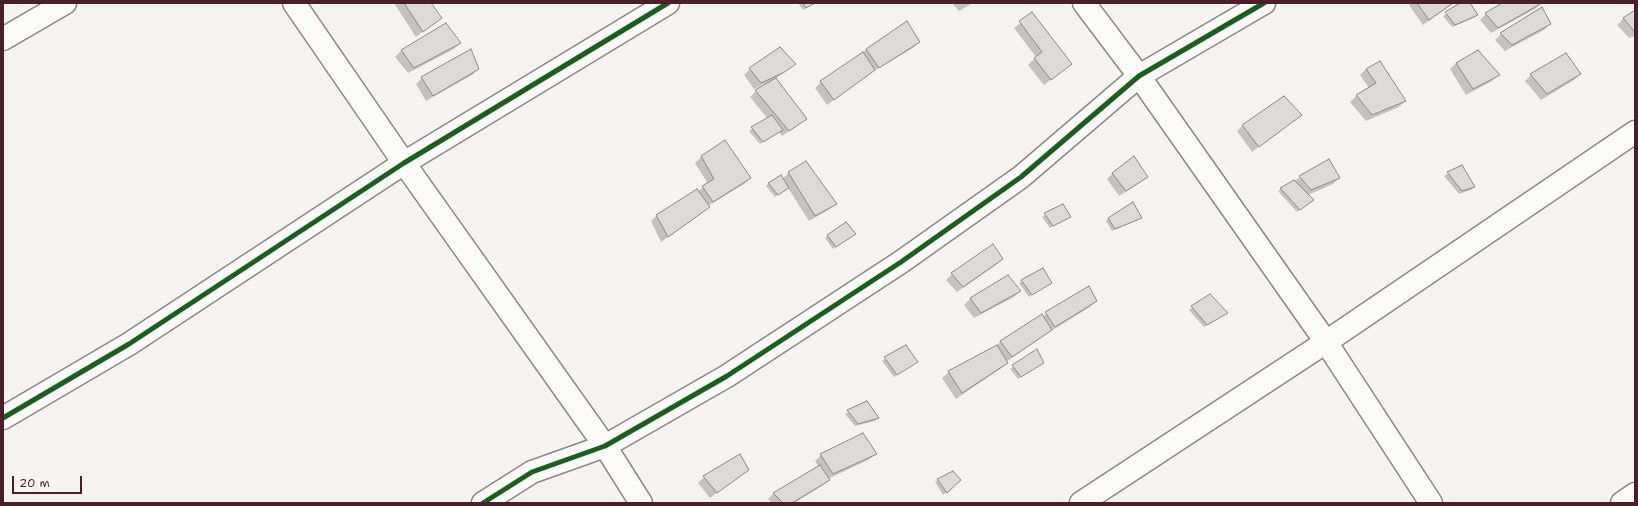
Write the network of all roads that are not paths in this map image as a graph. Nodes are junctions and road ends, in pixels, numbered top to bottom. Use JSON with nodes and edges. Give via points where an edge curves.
{"nodes":[{"id":1,"x":66,"y":3,"type":"edge"},
{"id":2,"x":294,"y":3,"type":"edge"},
{"id":3,"x":668,"y":3,"type":"edge"},
{"id":4,"x":1084,"y":3,"type":"edge"},
{"id":5,"x":1264,"y":3,"type":"edge"},
{"id":6,"x":3,"y":40,"type":"edge"},
{"id":7,"x":1139,"y":76,"type":"junction"},
{"id":8,"x":1635,"y":132,"type":"edge"},
{"id":9,"x":404,"y":163,"type":"junction"},
{"id":10,"x":1326,"y":342,"type":"junction"},
{"id":11,"x":3,"y":418,"type":"edge"},
{"id":12,"x":605,"y":446,"type":"junction"},
{"id":13,"x":1635,"y":494,"type":"edge"},
{"id":14,"x":483,"y":503,"type":"edge"},
{"id":15,"x":641,"y":503,"type":"edge"},
{"id":16,"x":1081,"y":503,"type":"edge"},
{"id":17,"x":1431,"y":503,"type":"edge"},
{"id":18,"x":1622,"y":503,"type":"edge"}],
"edges":[{"from":1,"to":6,"type":"street"},
{"from":2,"to":9,"type":"street"},
{"from":3,"to":9,"type":"street"},
{"from":4,"to":7,"type":"street"},
{"from":5,"to":7,"type":"street"},
{"from":7,"to":10,"type":"street"},
{"from":7,"to":12,"type":"street","via":[[1021,177],[901,262],[727,376]]},
{"from":8,"to":10,"type":"street"},
{"from":9,"to":11,"type":"street","via":[[128,344]]},
{"from":9,"to":12,"type":"street"},
{"from":10,"to":16,"type":"street"},
{"from":10,"to":17,"type":"street"},
{"from":12,"to":14,"type":"street","via":[[532,472]]},
{"from":12,"to":15,"type":"street"},
{"from":13,"to":18,"type":"street"}]}
